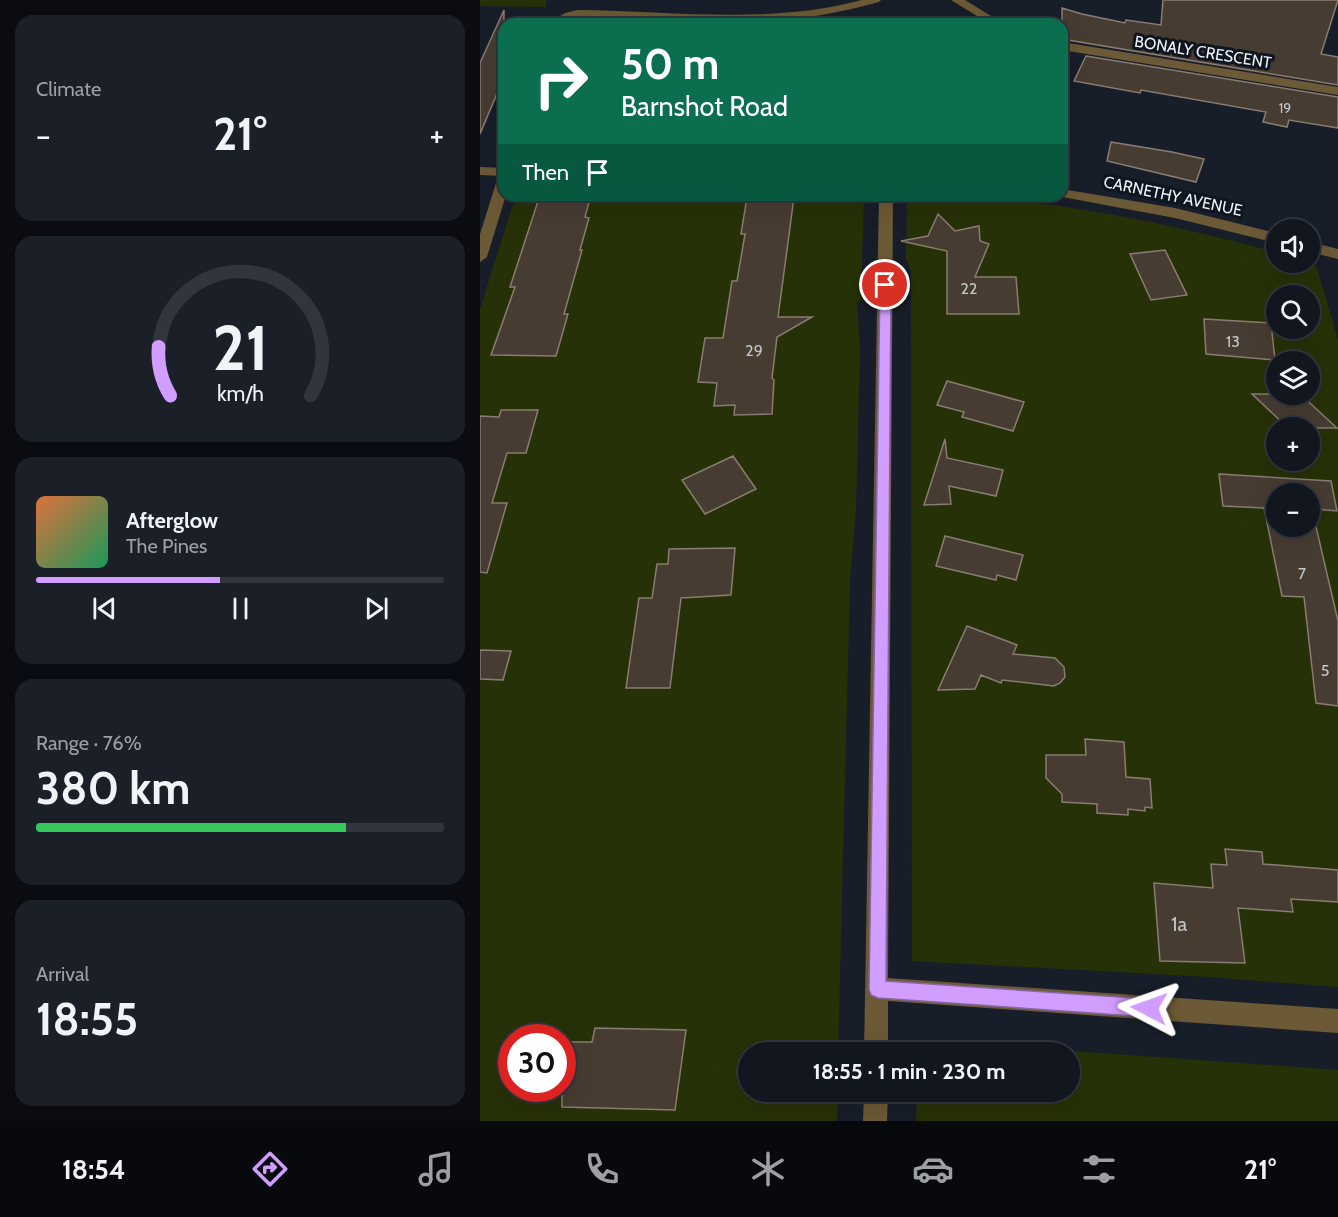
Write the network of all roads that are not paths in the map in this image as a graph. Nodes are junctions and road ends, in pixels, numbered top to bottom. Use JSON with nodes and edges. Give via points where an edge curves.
{"nodes":[{"id":1,"x":875,"y":0,"type":"edge"},
{"id":2,"x":957,"y":0,"type":"edge"},
{"id":3,"x":559,"y":18,"type":"edge"},
{"id":4,"x":768,"y":18,"type":"edge"},
{"id":5,"x":768,"y":18,"type":"edge"},
{"id":6,"x":988,"y":18,"type":"edge"},
{"id":7,"x":1068,"y":47,"type":"edge"},
{"id":8,"x":1338,"y":91,"type":"edge"},
{"id":9,"x":480,"y":171,"type":"edge"},
{"id":10,"x":498,"y":172,"type":"edge"},
{"id":11,"x":1068,"y":194,"type":"edge"},
{"id":12,"x":498,"y":199,"type":"edge"},
{"id":13,"x":886,"y":201,"type":"edge"},
{"id":14,"x":1266,"y":236,"type":"edge"},
{"id":15,"x":1320,"y":250,"type":"edge"},
{"id":16,"x":1338,"y":254,"type":"edge"},
{"id":17,"x":480,"y":257,"type":"edge"},
{"id":18,"x":878,"y":989,"type":"junction"},
{"id":19,"x":1338,"y":1022,"type":"edge"},
{"id":20,"x":876,"y":1042,"type":"edge"},
{"id":21,"x":876,"y":1102,"type":"edge"},
{"id":22,"x":875,"y":1121,"type":"edge"}],
"edges":[{"from":1,"to":4,"type":"street","via":[[813,14]]},
{"from":2,"to":6,"type":"street"},
{"from":3,"to":5,"type":"street","via":[[565,10]]},
{"from":7,"to":8,"type":"street","name":"BONALY CRESCENT"},
{"from":9,"to":10,"type":"street"},
{"from":11,"to":14,"type":"street","name":"CARNETHY AVENUE","via":[[1175,213]]},
{"from":12,"to":17,"type":"street"},
{"from":13,"to":18,"type":"street"},
{"from":15,"to":16,"type":"street"},
{"from":18,"to":19,"type":"street"},
{"from":18,"to":20,"type":"street"},
{"from":21,"to":22,"type":"street"}]}
